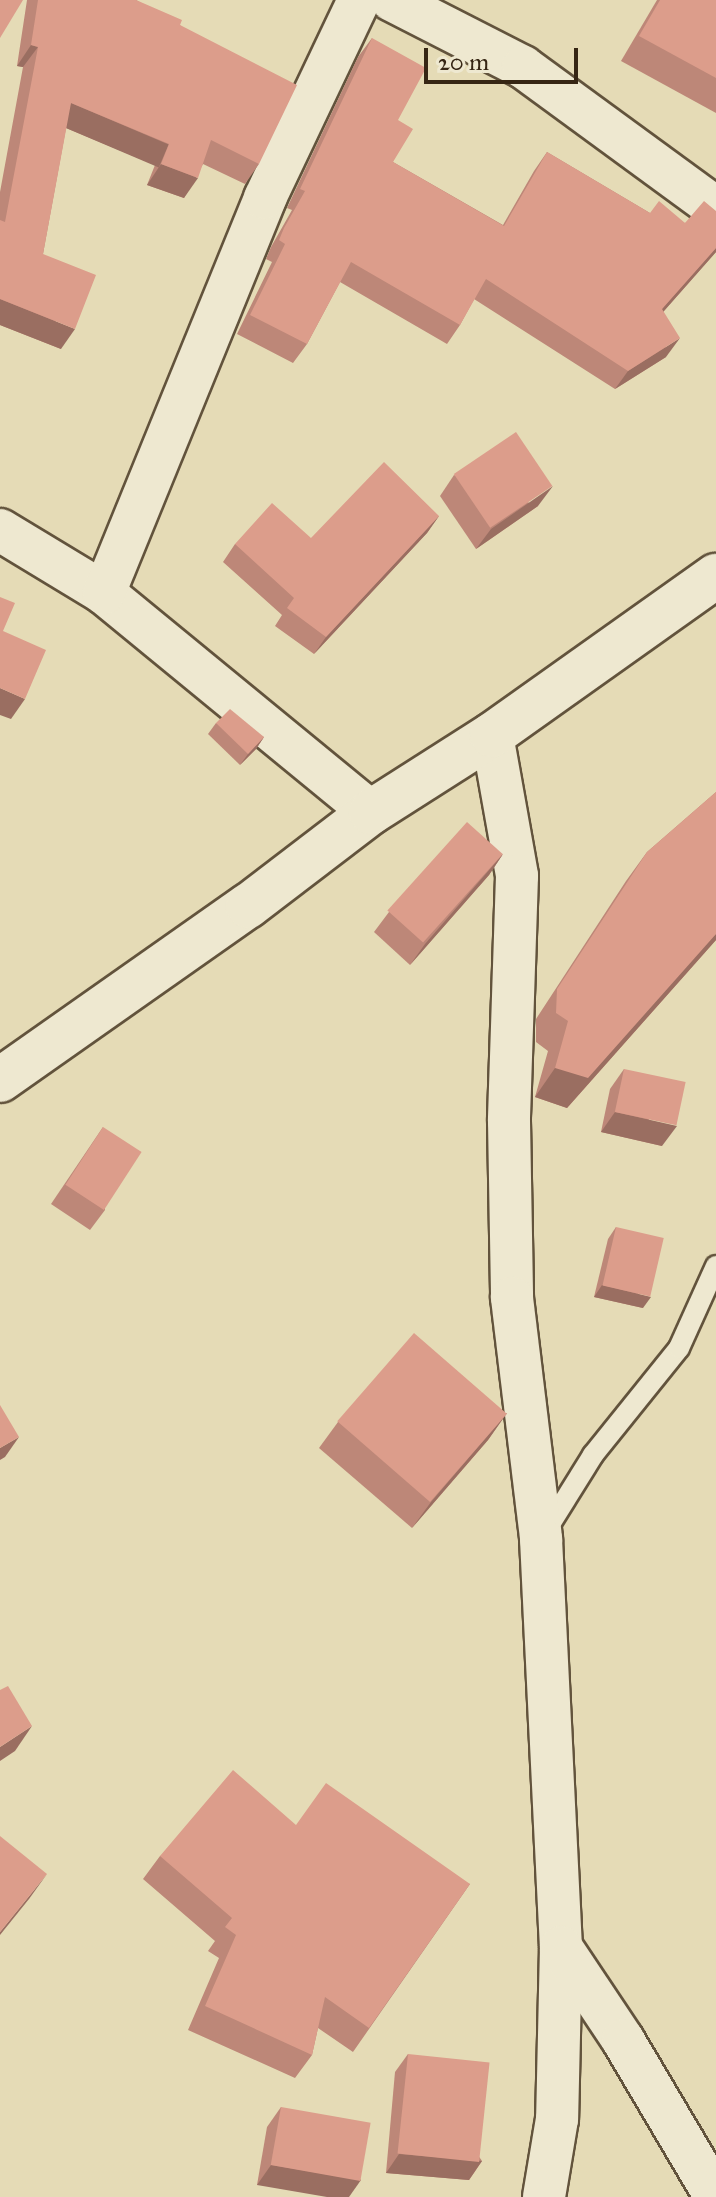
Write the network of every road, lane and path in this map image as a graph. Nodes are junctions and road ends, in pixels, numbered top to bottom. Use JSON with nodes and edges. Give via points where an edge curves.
{"nodes":[{"id":1,"x":359,"y":0,"type":"edge"},
{"id":2,"x":392,"y":0,"type":"edge"},
{"id":3,"x":716,"y":208,"type":"edge"},
{"id":4,"x":0,"y":530,"type":"edge"},
{"id":5,"x":716,"y":576,"type":"edge"},
{"id":6,"x":104,"y":593,"type":"junction"},
{"id":7,"x":492,"y":735,"type":"junction"},
{"id":8,"x":371,"y":812,"type":"junction"},
{"id":9,"x":0,"y":1080,"type":"edge"},
{"id":10,"x":716,"y":1266,"type":"edge"},
{"id":11,"x":541,"y":1539,"type":"junction"},
{"id":12,"x":561,"y":1947,"type":"junction"},
{"id":13,"x":544,"y":2197,"type":"edge"},
{"id":14,"x":716,"y":2197,"type":"edge"}],
"edges":[{"from":1,"to":6,"type":"street","via":[[265,198]]},
{"from":2,"to":3,"type":"street","via":[[523,67]]},
{"from":4,"to":6,"type":"street"},
{"from":5,"to":7,"type":"main road"},
{"from":6,"to":8,"type":"street"},
{"from":7,"to":8,"type":"main road"},
{"from":7,"to":11,"type":"street","via":[[517,876],[509,1121],[512,1298]]},
{"from":8,"to":9,"type":"main road","via":[[248,906]]},
{"from":10,"to":11,"type":"lane","via":[[679,1348],[593,1455]]},
{"from":11,"to":12,"type":"street"},
{"from":12,"to":13,"type":"street","via":[[557,2119]]},
{"from":12,"to":14,"type":"street"}]}
